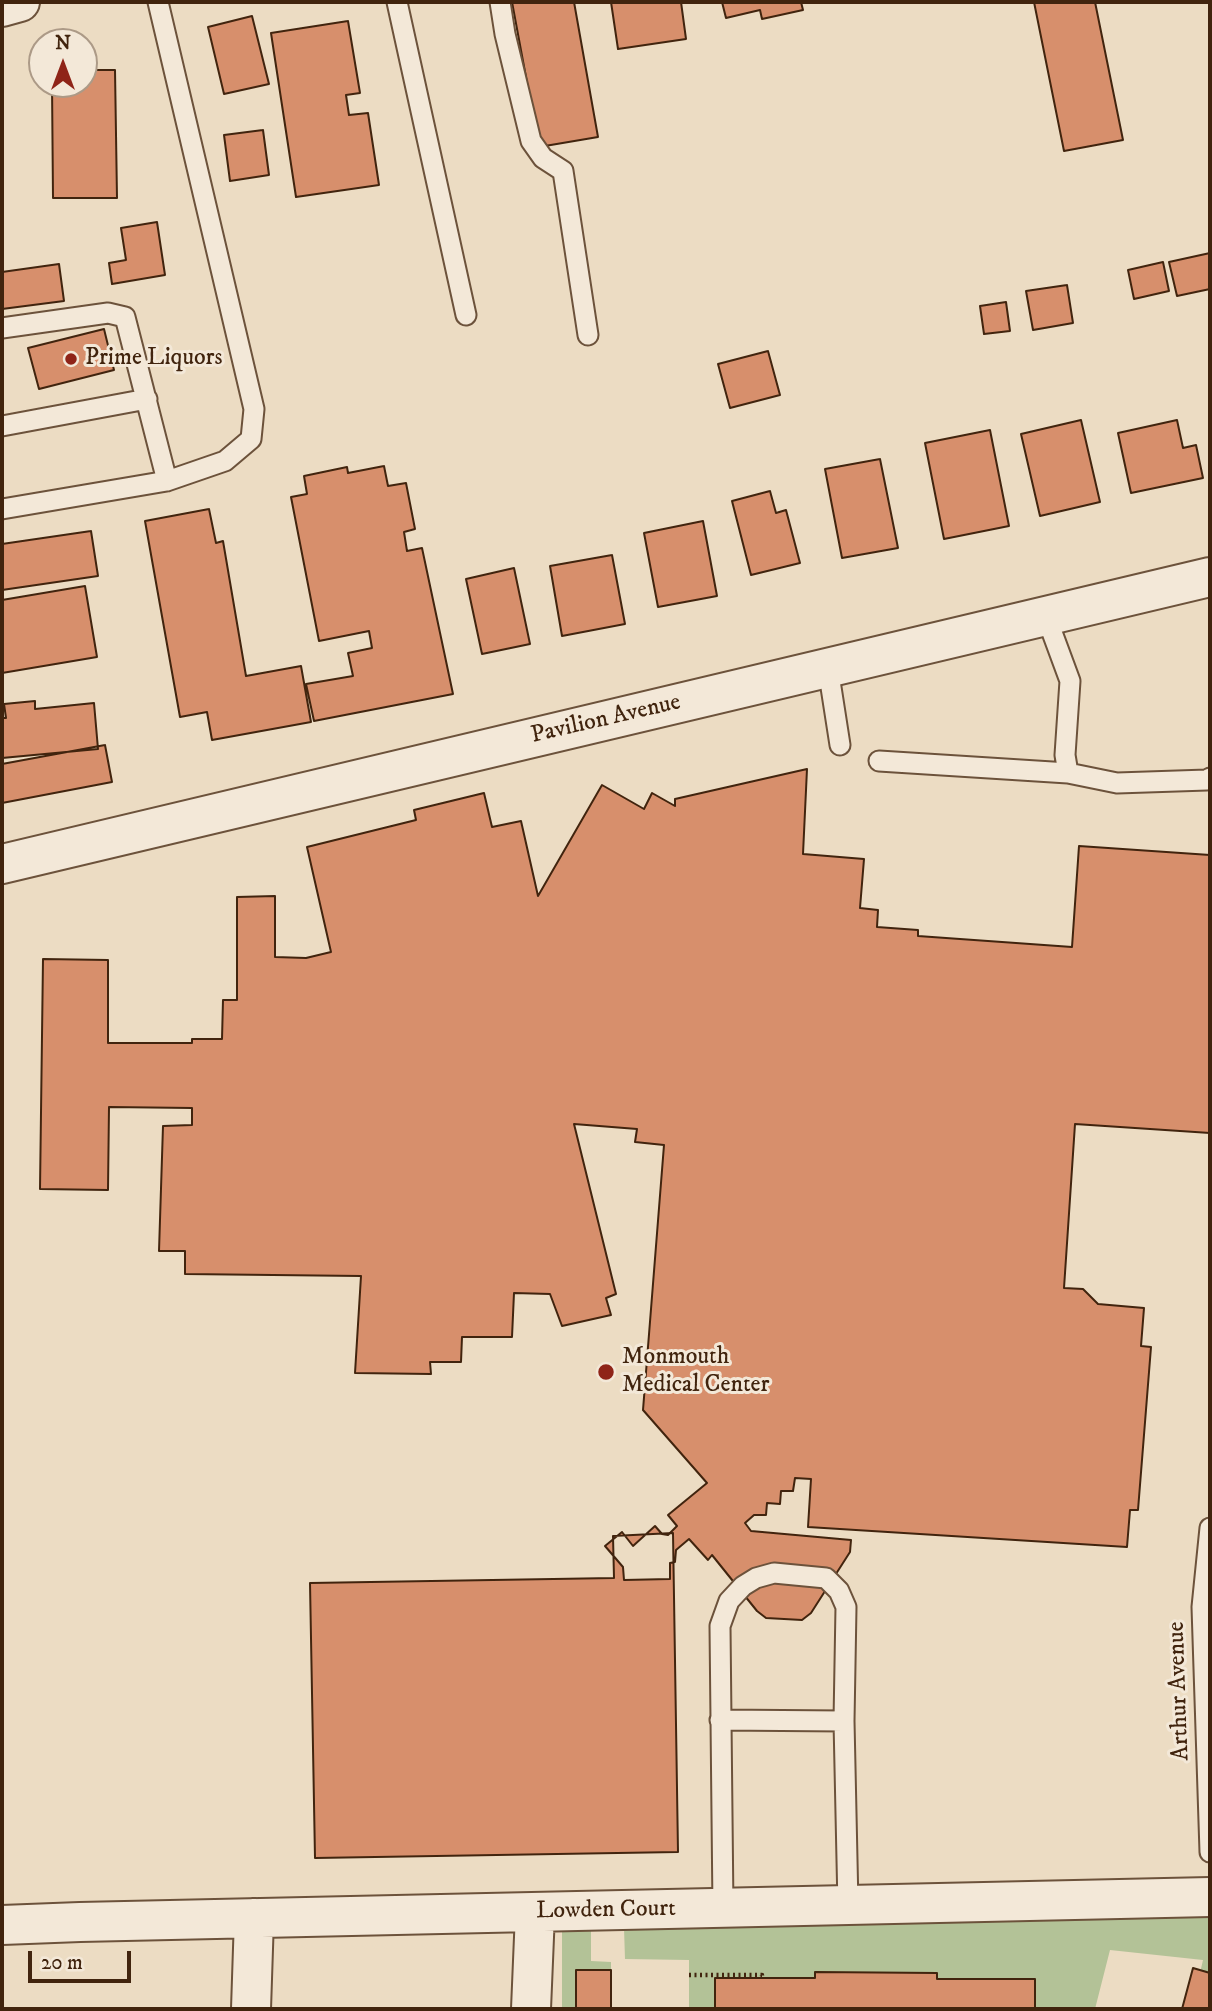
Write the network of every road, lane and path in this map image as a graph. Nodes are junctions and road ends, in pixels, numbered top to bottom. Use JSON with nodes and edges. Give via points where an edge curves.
{"nodes":[{"id":1,"x":20,"y":2,"type":"edge"},
{"id":2,"x":158,"y":2,"type":"edge"},
{"id":3,"x":397,"y":2,"type":"edge"},
{"id":4,"x":500,"y":2,"type":"edge"},
{"id":5,"x":2,"y":7,"type":"edge"},
{"id":6,"x":466,"y":315,"type":"dead end"},
{"id":7,"x":2,"y":328,"type":"edge"},
{"id":8,"x":589,"y":335,"type":"dead end"},
{"id":9,"x":147,"y":399,"type":"junction"},
{"id":10,"x":2,"y":426,"type":"edge"},
{"id":11,"x":167,"y":481,"type":"junction"},
{"id":12,"x":2,"y":509,"type":"edge"},
{"id":13,"x":1210,"y":577,"type":"edge"},
{"id":14,"x":1046,"y":616,"type":"junction"},
{"id":15,"x":828,"y":668,"type":"junction"},
{"id":16,"x":840,"y":745,"type":"dead end"},
{"id":17,"x":879,"y":761,"type":"dead end"},
{"id":18,"x":1068,"y":773,"type":"junction"},
{"id":19,"x":1210,"y":778,"type":"edge"},
{"id":20,"x":2,"y":864,"type":"edge"},
{"id":21,"x":1210,"y":1528,"type":"edge"},
{"id":22,"x":720,"y":1720,"type":"junction"},
{"id":23,"x":844,"y":1721,"type":"junction"},
{"id":24,"x":1210,"y":1852,"type":"edge"},
{"id":25,"x":1210,"y":1897,"type":"edge"},
{"id":26,"x":848,"y":1906,"type":"junction"},
{"id":27,"x":723,"y":1909,"type":"junction"},
{"id":28,"x":535,"y":1913,"type":"junction"},
{"id":29,"x":254,"y":1918,"type":"junction"},
{"id":30,"x":2,"y":1925,"type":"edge"},
{"id":31,"x":689,"y":1975,"type":"dead end"},
{"id":32,"x":762,"y":1978,"type":"dead end"},
{"id":33,"x":251,"y":2009,"type":"edge"},
{"id":34,"x":531,"y":2009,"type":"edge"}],
"edges":[{"from":1,"to":5,"type":"street"},
{"from":2,"to":11,"type":"lane","via":[[254,409],[251,439],[225,461]]},
{"from":3,"to":6,"type":"lane"},
{"from":4,"to":8,"type":"lane","via":[[531,141],[542,158],[563,172]]},
{"from":7,"to":9,"type":"lane","via":[[108,313],[125,317]]},
{"from":9,"to":10,"type":"lane"},
{"from":9,"to":11,"type":"lane"},
{"from":11,"to":12,"type":"lane"},
{"from":13,"to":14,"type":"street","name":"Pavilion Avenue"},
{"from":14,"to":15,"type":"street","name":"Pavilion Avenue"},
{"from":14,"to":18,"type":"lane","via":[[1070,681]]},
{"from":15,"to":16,"type":"lane"},
{"from":15,"to":20,"type":"street","name":"Pavilion Avenue"},
{"from":17,"to":18,"type":"lane"},
{"from":18,"to":19,"type":"lane","via":[[1116,783]]},
{"from":21,"to":24,"type":"lane","name":"Arthur Avenue","via":[[1202,1607]]},
{"from":22,"to":23,"type":"lane"},
{"from":22,"to":23,"type":"lane","via":[[720,1626],[729,1601],[743,1586],[774,1573],[826,1578],[839,1591],[846,1607]]},
{"from":22,"to":27,"type":"lane"},
{"from":23,"to":26,"type":"lane"},
{"from":25,"to":26,"type":"street","name":"Lowden Court"},
{"from":26,"to":27,"type":"street","name":"Lowden Court"},
{"from":27,"to":28,"type":"street","name":"Lowden Court"},
{"from":28,"to":29,"type":"street","name":"Lowden Court"},
{"from":28,"to":34,"type":"street"},
{"from":29,"to":30,"type":"street","name":"Lowden Court"},
{"from":29,"to":33,"type":"street"},
{"from":31,"to":32,"type":"path"}]}
